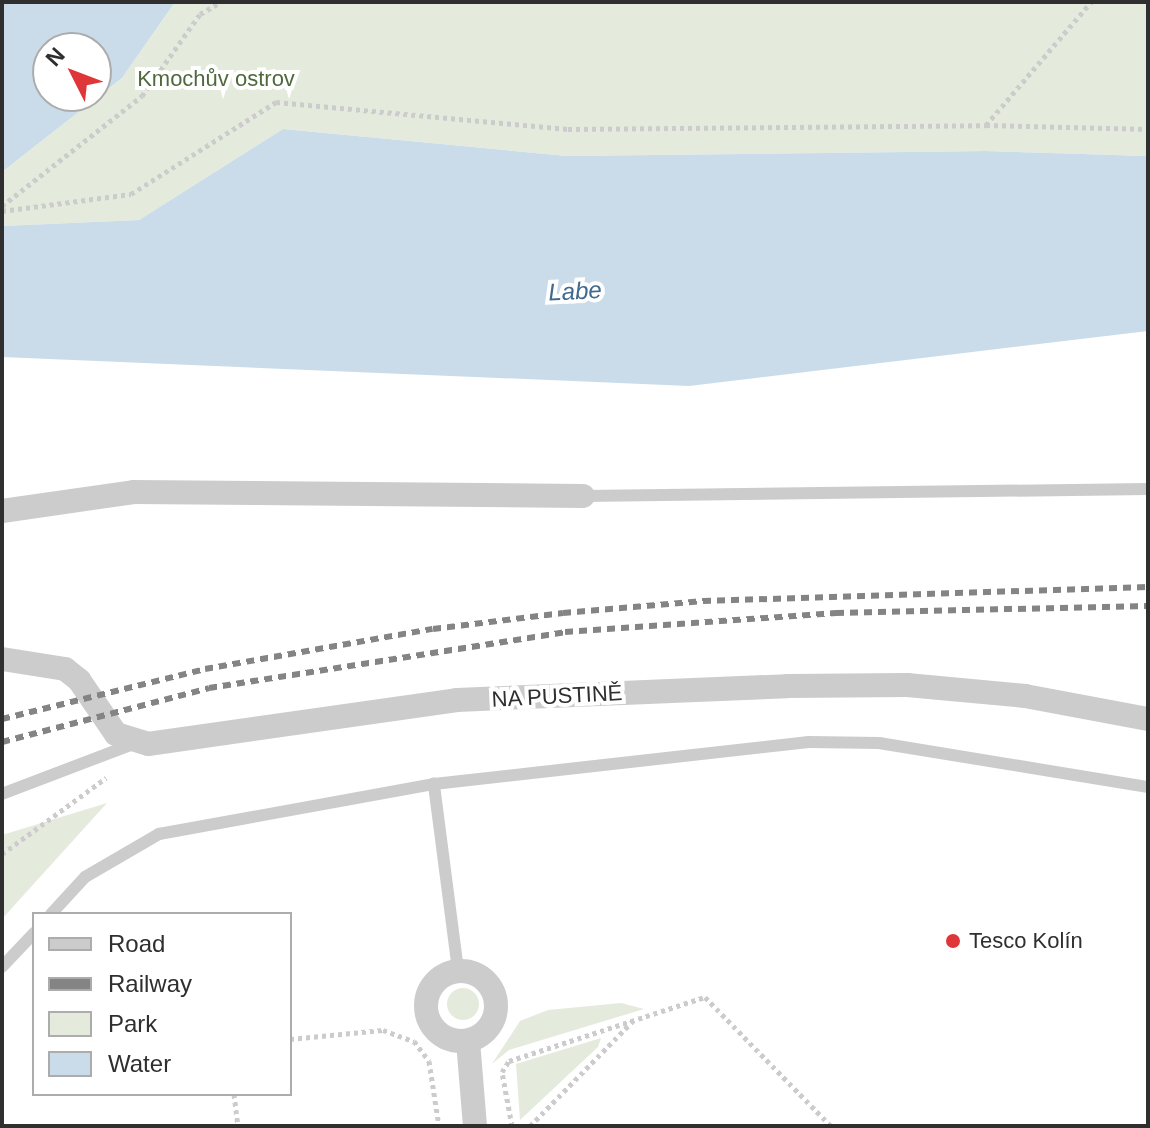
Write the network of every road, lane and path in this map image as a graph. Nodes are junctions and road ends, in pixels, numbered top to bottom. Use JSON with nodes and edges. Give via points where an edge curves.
{"nodes":[{"id":1,"x":221,"y":2,"type":"edge"},
{"id":2,"x":1091,"y":2,"type":"edge"},
{"id":3,"x":986,"y":125,"type":"junction"},
{"id":4,"x":1148,"y":129,"type":"edge"},
{"id":5,"x":2,"y":209,"type":"edge"},
{"id":6,"x":1148,"y":489,"type":"edge"},
{"id":7,"x":583,"y":496,"type":"joint"},
{"id":8,"x":2,"y":511,"type":"edge"},
{"id":9,"x":2,"y":659,"type":"edge"},
{"id":10,"x":1148,"y":719,"type":"edge"},
{"id":11,"x":135,"y":743,"type":"junction"},
{"id":12,"x":434,"y":784,"type":"junction"},
{"id":13,"x":1148,"y":787,"type":"edge"},
{"id":14,"x":2,"y":794,"type":"edge"},
{"id":15,"x":2,"y":854,"type":"edge"},
{"id":16,"x":53,"y":912,"type":"edge"},
{"id":17,"x":32,"y":935,"type":"edge"},
{"id":18,"x":2,"y":967,"type":"edge"},
{"id":19,"x":458,"y":970,"type":"junction"},
{"id":20,"x":633,"y":1021,"type":"junction"},
{"id":21,"x":292,"y":1039,"type":"edge"},
{"id":22,"x":468,"y":1041,"type":"junction"},
{"id":23,"x":234,"y":1096,"type":"edge"},
{"id":24,"x":238,"y":1126,"type":"edge"},
{"id":25,"x":439,"y":1126,"type":"edge"},
{"id":26,"x":475,"y":1126,"type":"edge"},
{"id":27,"x":512,"y":1126,"type":"edge"},
{"id":28,"x":530,"y":1126,"type":"edge"},
{"id":29,"x":831,"y":1126,"type":"edge"}],
"edges":[{"from":1,"to":5,"type":"path","via":[[200,14],[142,96]]},
{"from":2,"to":3,"type":"path"},
{"from":3,"to":4,"type":"path"},
{"from":3,"to":5,"type":"path","via":[[568,129],[276,102],[131,194]]},
{"from":6,"to":7,"type":"lane"},
{"from":7,"to":8,"type":"street","via":[[134,492]]},
{"from":9,"to":11,"type":"street","via":[[51,665],[73,674],[110,727]]},
{"from":10,"to":11,"type":"street","name":"NA PUSTINĚ","via":[[1025,696],[907,685],[787,686],[457,700],[168,744]]},
{"from":11,"to":14,"type":"lane"},
{"from":11,"to":15,"type":"path","via":[[106,778]]},
{"from":12,"to":13,"type":"lane","via":[[809,742],[879,743]]},
{"from":12,"to":16,"type":"lane","via":[[159,834],[85,877]]},
{"from":12,"to":19,"type":"lane"},
{"from":17,"to":18,"type":"lane"},
{"from":19,"to":22,"type":"street","via":[[487,980],[496,999],[493,1021]]},
{"from":19,"to":22,"type":"street","via":[[446,973],[430,990],[427,1013],[437,1032]]},
{"from":20,"to":27,"type":"path","via":[[509,1061],[502,1072]]},
{"from":20,"to":28,"type":"path"},
{"from":20,"to":29,"type":"path","via":[[705,997]]},
{"from":21,"to":25,"type":"path","via":[[383,1030],[414,1041],[429,1061]]},
{"from":22,"to":26,"type":"street"},
{"from":23,"to":24,"type":"path"}]}
